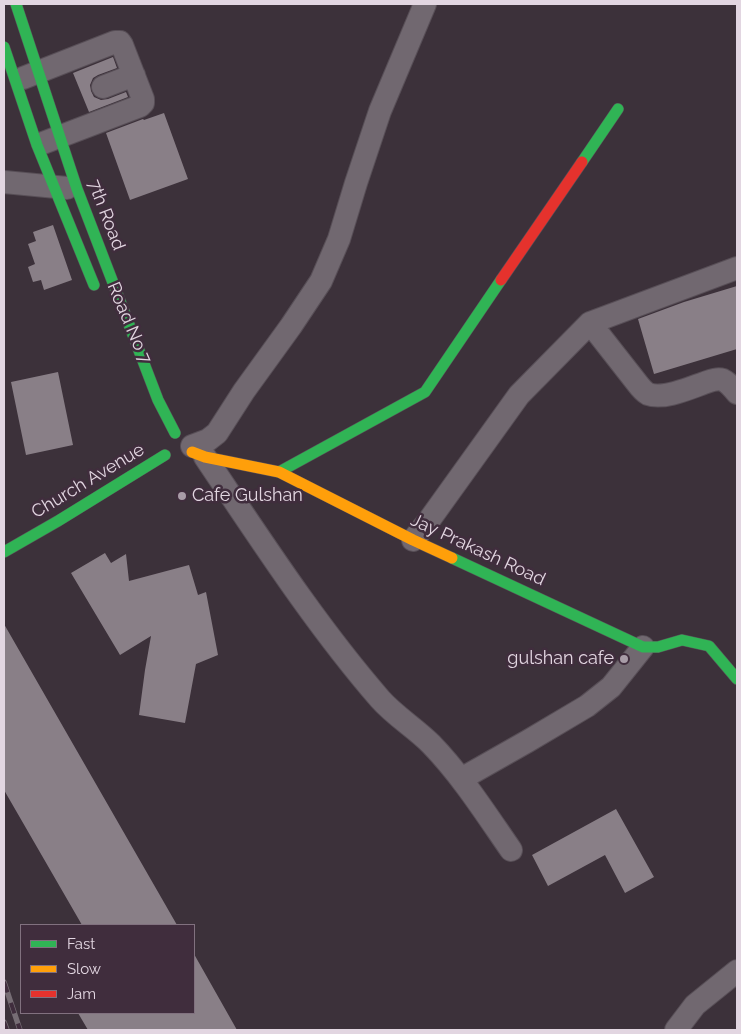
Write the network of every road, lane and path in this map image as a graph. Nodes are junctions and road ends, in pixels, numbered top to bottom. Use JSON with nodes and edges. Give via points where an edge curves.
{"nodes":[{"id":1,"x":16,"y":4,"type":"edge"},
{"id":2,"x":425,"y":4,"type":"edge"},
{"id":3,"x":4,"y":35,"type":"edge"},
{"id":4,"x":27,"y":37,"type":"junction"},
{"id":5,"x":4,"y":47,"type":"edge"},
{"id":6,"x":39,"y":72,"type":"junction"},
{"id":7,"x":134,"y":75,"type":"junction"},
{"id":8,"x":15,"y":80,"type":"junction"},
{"id":9,"x":103,"y":87,"type":"dead end"},
{"id":10,"x":618,"y":109,"type":"dead end"},
{"id":11,"x":59,"y":138,"type":"junction"},
{"id":12,"x":37,"y":146,"type":"junction"},
{"id":13,"x":4,"y":182,"type":"edge"},
{"id":14,"x":53,"y":186,"type":"junction"},
{"id":15,"x":77,"y":189,"type":"junction"},
{"id":16,"x":737,"y":268,"type":"edge"},
{"id":17,"x":98,"y":295,"type":"dead end"},
{"id":18,"x":590,"y":323,"type":"junction"},
{"id":19,"x":737,"y":393,"type":"edge"},
{"id":20,"x":191,"y":447,"type":"junction"},
{"id":21,"x":165,"y":455,"type":"joint"},
{"id":22,"x":279,"y":472,"type":"junction"},
{"id":23,"x":413,"y":540,"type":"junction"},
{"id":24,"x":4,"y":552,"type":"edge"},
{"id":25,"x":643,"y":647,"type":"junction"},
{"id":26,"x":737,"y":679,"type":"edge"},
{"id":27,"x":461,"y":779,"type":"junction"},
{"id":28,"x":511,"y":850,"type":"dead end"},
{"id":29,"x":737,"y":971,"type":"edge"},
{"id":30,"x":676,"y":1030,"type":"edge"}],
"edges":[{"from":1,"to":4,"type":"street","name":"7th Road"},
{"from":2,"to":20,"type":"street","via":[[380,111],[339,239],[321,281],[217,433]]},
{"from":3,"to":4,"type":"street"},
{"from":4,"to":6,"type":"street","name":"7th Road"},
{"from":5,"to":8,"type":"street","name":"Road No 7"},
{"from":6,"to":7,"type":"street","via":[[120,42]]},
{"from":6,"to":8,"type":"street"},
{"from":6,"to":11,"type":"street","name":"7th Road"},
{"from":7,"to":9,"type":"street"},
{"from":7,"to":11,"type":"street","via":[[143,104]]},
{"from":8,"to":12,"type":"street","name":"Road No 7"},
{"from":10,"to":22,"type":"street","via":[[425,392]]},
{"from":11,"to":12,"type":"street"},
{"from":11,"to":15,"type":"street","name":"7th Road"},
{"from":12,"to":14,"type":"street","name":"Road No 7"},
{"from":13,"to":14,"type":"street"},
{"from":14,"to":15,"type":"street"},
{"from":14,"to":17,"type":"street","name":"Road No 7"},
{"from":15,"to":20,"type":"street","name":"7th Road","via":[[158,400]]},
{"from":16,"to":18,"type":"street"},
{"from":18,"to":19,"type":"street","via":[[642,390],[649,394],[657,396],[721,379]]},
{"from":18,"to":23,"type":"street","via":[[519,395]]},
{"from":20,"to":21,"type":"street","via":[[186,459],[177,461]]},
{"from":20,"to":22,"type":"street","name":"Jay Prakash Road"},
{"from":20,"to":27,"type":"street","via":[[322,626],[382,700],[431,744]]},
{"from":21,"to":24,"type":"street","name":"Church Avenue"},
{"from":22,"to":23,"type":"street","name":"Jay Prakash Road"},
{"from":23,"to":25,"type":"street","name":"Jay Prakash Road"},
{"from":25,"to":26,"type":"street","via":[[658,647],[682,640],[709,646]]},
{"from":25,"to":27,"type":"street","via":[[611,687],[587,706]]},
{"from":27,"to":28,"type":"street"},
{"from":29,"to":30,"type":"street","via":[[695,1005]]}]}
